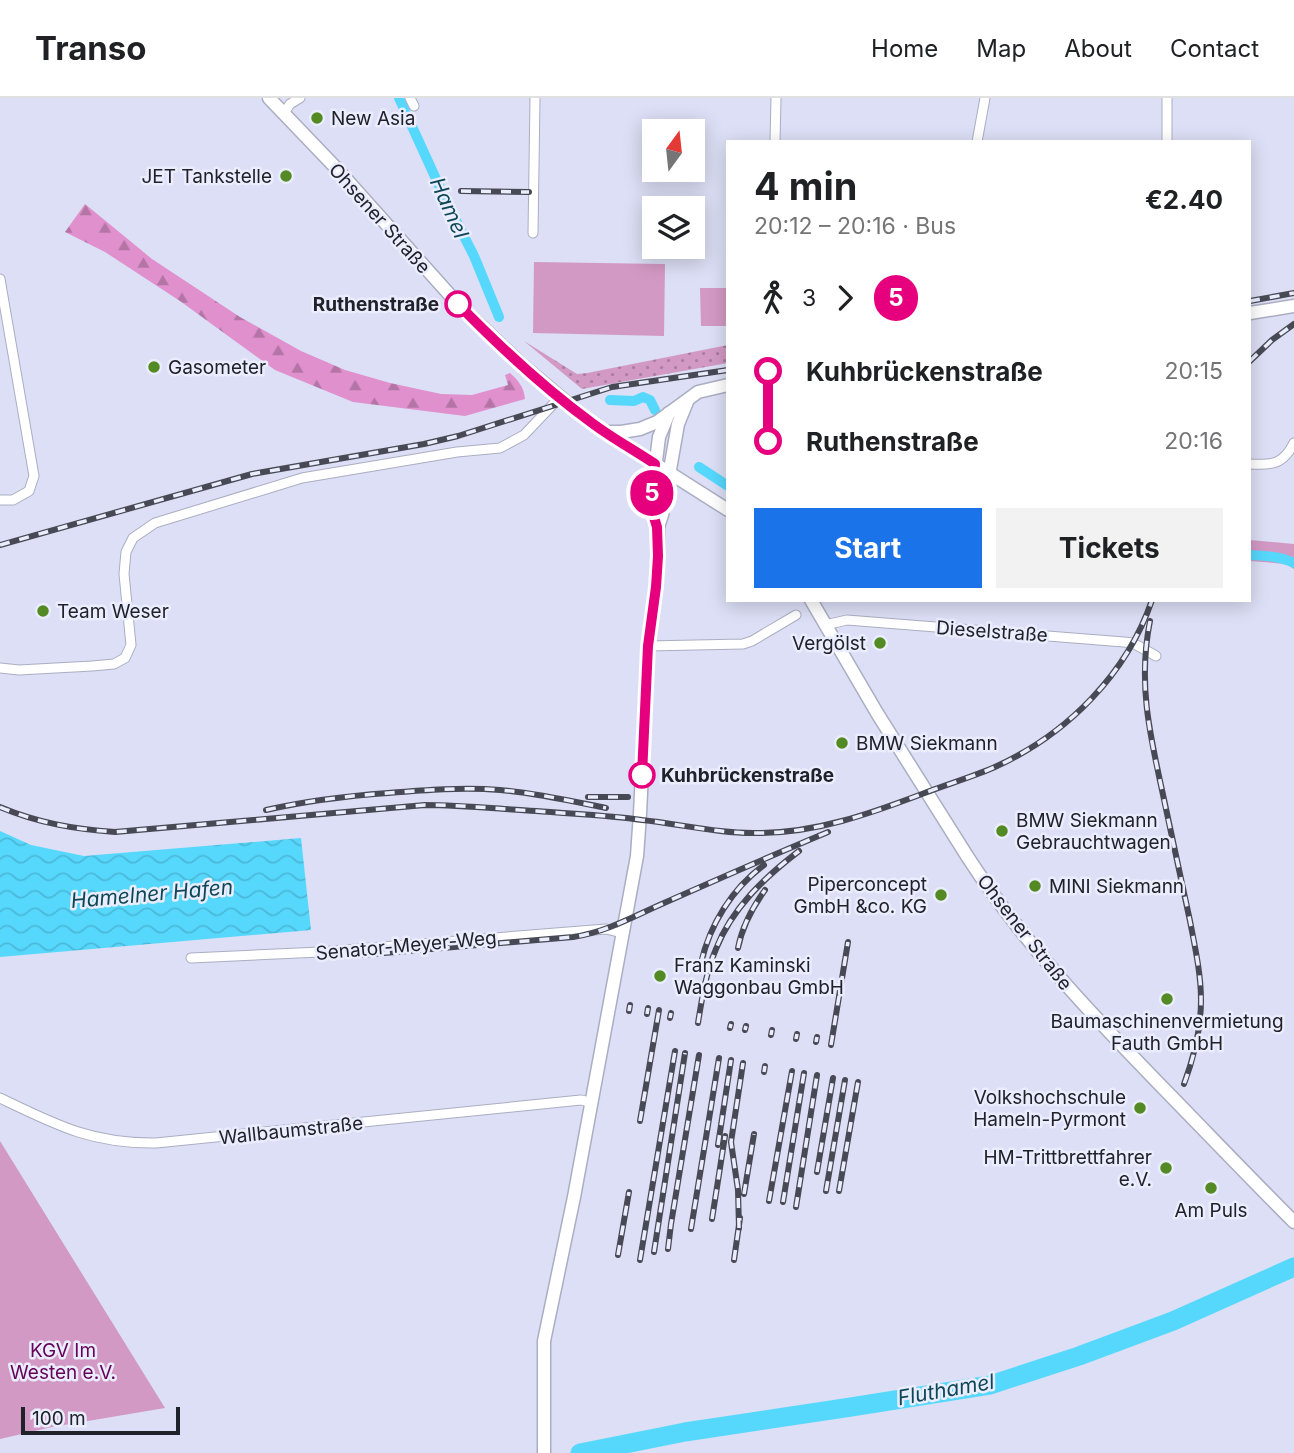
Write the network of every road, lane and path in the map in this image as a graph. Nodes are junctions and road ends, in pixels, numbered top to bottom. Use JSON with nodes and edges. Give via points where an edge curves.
{"nodes":[{"id":1,"x":269,"y":98,"type":"edge"},
{"id":2,"x":300,"y":98,"type":"edge"},
{"id":3,"x":535,"y":98,"type":"edge"},
{"id":4,"x":776,"y":98,"type":"edge"},
{"id":5,"x":985,"y":98,"type":"edge"},
{"id":6,"x":1167,"y":98,"type":"edge"},
{"id":7,"x":284,"y":113,"type":"junction"},
{"id":8,"x":775,"y":140,"type":"edge"},
{"id":9,"x":977,"y":140,"type":"edge"},
{"id":10,"x":1167,"y":140,"type":"edge"},
{"id":11,"x":533,"y":233,"type":"dead end"},
{"id":12,"x":0,"y":279,"type":"edge"},
{"id":13,"x":1294,"y":306,"type":"edge"},
{"id":14,"x":1251,"y":313,"type":"edge"},
{"id":15,"x":726,"y":385,"type":"edge"},
{"id":16,"x":560,"y":397,"type":"junction"},
{"id":17,"x":689,"y":399,"type":"junction"},
{"id":18,"x":669,"y":413,"type":"junction"},
{"id":19,"x":606,"y":432,"type":"junction"},
{"id":20,"x":1294,"y":443,"type":"edge"},
{"id":21,"x":655,"y":464,"type":"junction"},
{"id":22,"x":1251,"y":464,"type":"edge"},
{"id":23,"x":669,"y":472,"type":"junction"},
{"id":24,"x":0,"y":500,"type":"edge"},
{"id":25,"x":726,"y":509,"type":"edge"},
{"id":26,"x":657,"y":527,"type":"junction"},
{"id":27,"x":812,"y":602,"type":"edge"},
{"id":28,"x":796,"y":615,"type":"dead end"},
{"id":29,"x":825,"y":625,"type":"junction"},
{"id":30,"x":648,"y":646,"type":"junction"},
{"id":31,"x":1156,"y":656,"type":"dead end"},
{"id":32,"x":0,"y":667,"type":"edge"},
{"id":33,"x":622,"y":933,"type":"junction"},
{"id":34,"x":191,"y":958,"type":"dead end"},
{"id":35,"x":0,"y":1098,"type":"edge"},
{"id":36,"x":590,"y":1102,"type":"junction"},
{"id":37,"x":1294,"y":1222,"type":"edge"},
{"id":38,"x":544,"y":1449,"type":"edge"}],
"edges":[{"from":1,"to":7,"type":"main road","name":"Ohsener Straße"},
{"from":2,"to":7,"type":"street"},
{"from":3,"to":11,"type":"street"},
{"from":4,"to":8,"type":"street"},
{"from":5,"to":9,"type":"street"},
{"from":6,"to":10,"type":"street"},
{"from":7,"to":16,"type":"main road","name":"Ohsener Straße","via":[[460,306]]},
{"from":12,"to":24,"type":"street","via":[[34,476],[29,491],[13,500]]},
{"from":13,"to":14,"type":"main road"},
{"from":15,"to":17,"type":"main road"},
{"from":16,"to":19,"type":"main road","name":"Ohsener Straße"},
{"from":16,"to":32,"type":"street","via":[[524,435],[500,448],[302,478],[155,523],[133,538],[126,552],[131,645],[125,657],[114,664],[92,666]]},
{"from":17,"to":18,"type":"main road"},
{"from":17,"to":23,"type":"main road","via":[[678,424]]},
{"from":18,"to":19,"type":"main road","via":[[640,429]]},
{"from":18,"to":21,"type":"main road"},
{"from":19,"to":21,"type":"main road","name":"Ohsener Straße"},
{"from":20,"to":22,"type":"street","via":[[1281,461]]},
{"from":21,"to":23,"type":"main road","name":"Ohsener Straße"},
{"from":21,"to":26,"type":"main road","via":[[652,493]]},
{"from":23,"to":25,"type":"main road","name":"Ohsener Straße"},
{"from":23,"to":26,"type":"main road"},
{"from":26,"to":30,"type":"main road","via":[[656,587]]},
{"from":27,"to":29,"type":"main road","name":"Ohsener Straße"},
{"from":28,"to":30,"type":"street","via":[[743,644]]},
{"from":29,"to":31,"type":"street","name":"Dieselstraße","via":[[847,620],[1125,642]]},
{"from":29,"to":37,"type":"main road","name":"Ohsener Straße","via":[[981,879],[1023,934],[1073,994]]},
{"from":30,"to":33,"type":"main road","via":[[637,856]]},
{"from":33,"to":34,"type":"street","name":"Senator-Meyer-Weg","via":[[606,929],[320,953]]},
{"from":33,"to":36,"type":"main road"},
{"from":35,"to":36,"type":"street","name":"Wallbaumstraße","via":[[83,1135],[136,1144]]},
{"from":36,"to":38,"type":"main road","via":[[544,1341]]}]}
